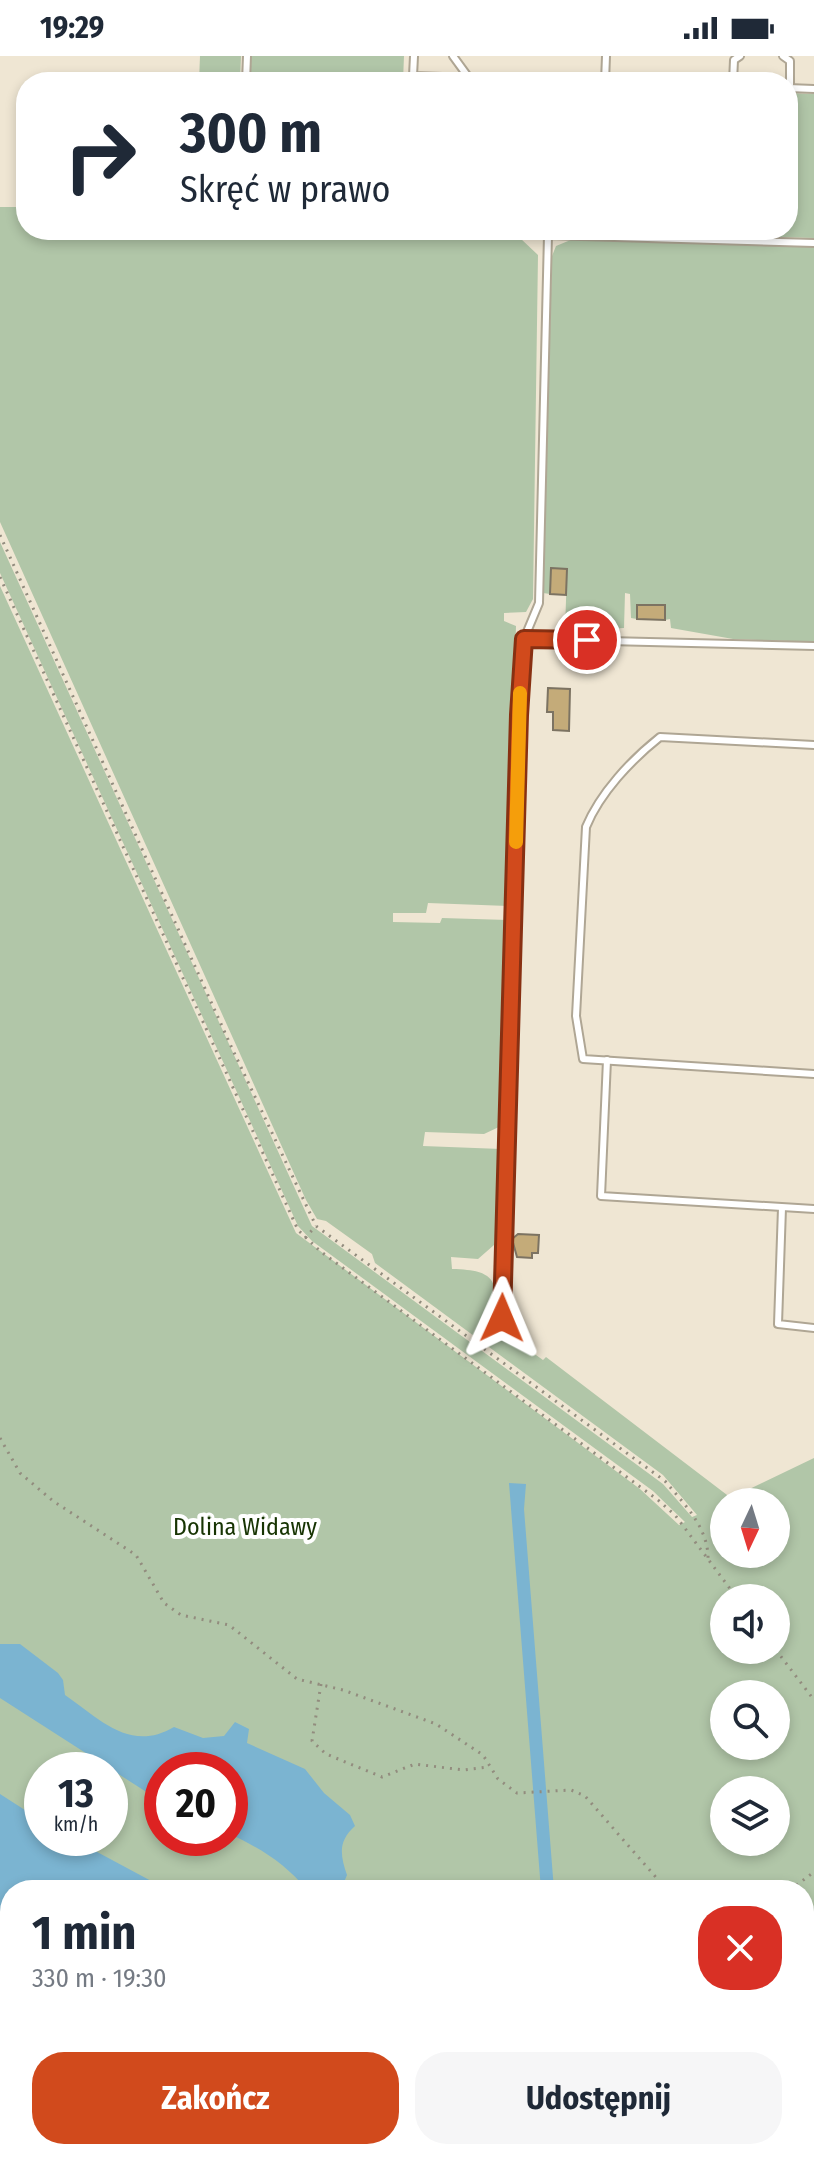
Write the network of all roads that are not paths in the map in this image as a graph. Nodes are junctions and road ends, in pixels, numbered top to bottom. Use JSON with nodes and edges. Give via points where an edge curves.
{"nodes":[{"id":1,"x":548,"y":240,"type":"edge"},
{"id":2,"x":712,"y":240,"type":"edge"},
{"id":3,"x":814,"y":243,"type":"edge"},
{"id":4,"x":524,"y":639,"type":"junction"},
{"id":5,"x":814,"y":646,"type":"edge"},
{"id":6,"x":814,"y":745,"type":"edge"},
{"id":7,"x":607,"y":1060,"type":"junction"},
{"id":8,"x":814,"y":1074,"type":"edge"},
{"id":9,"x":782,"y":1208,"type":"junction"},
{"id":10,"x":814,"y":1209,"type":"edge"},
{"id":11,"x":502,"y":1318,"type":"dead end"},
{"id":12,"x":814,"y":1328,"type":"edge"}],
"edges":[{"from":1,"to":4,"type":"lane","via":[[539,603]]},
{"from":2,"to":3,"type":"lane"},
{"from":4,"to":5,"type":"lane"},
{"from":4,"to":11,"type":"lane"},
{"from":6,"to":7,"type":"lane","via":[[660,737],[594,807],[586,827],[576,1016],[583,1059]]},
{"from":7,"to":8,"type":"lane"},
{"from":7,"to":9,"type":"lane","via":[[601,1196]]},
{"from":9,"to":10,"type":"lane"},
{"from":9,"to":12,"type":"lane","via":[[778,1324]]}]}
